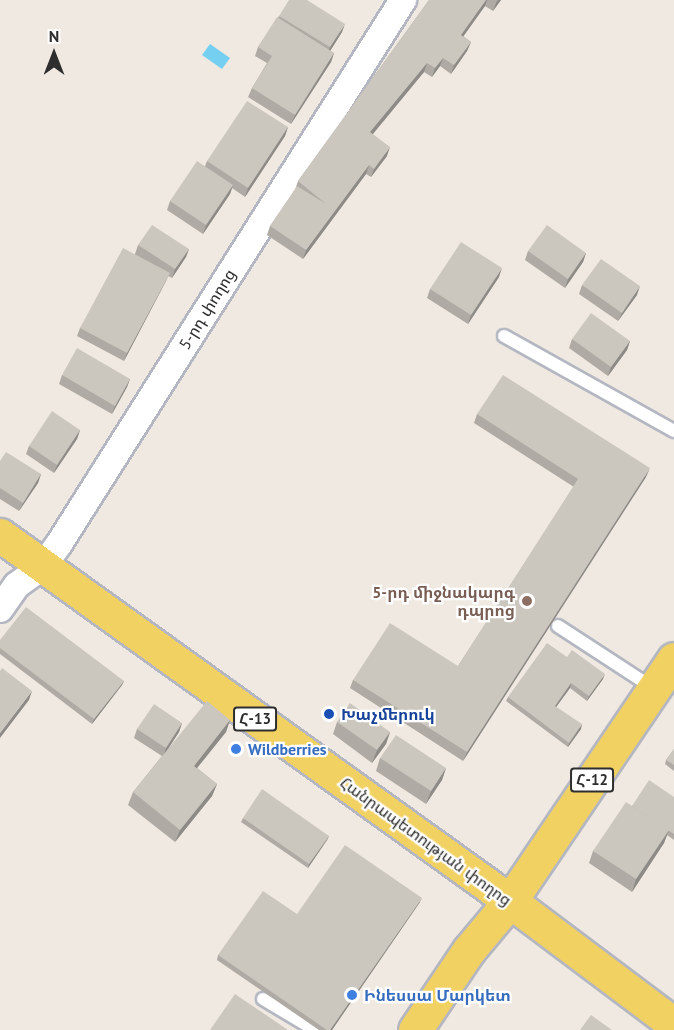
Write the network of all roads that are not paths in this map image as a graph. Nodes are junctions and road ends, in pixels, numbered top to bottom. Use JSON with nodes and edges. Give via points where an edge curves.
{"nodes":[{"id":1,"x":403,"y":0,"type":"edge"},
{"id":2,"x":504,"y":336,"type":"dead end"},
{"id":3,"x":674,"y":431,"type":"edge"},
{"id":4,"x":0,"y":536,"type":"edge"},
{"id":5,"x":43,"y":566,"type":"junction"},
{"id":6,"x":0,"y":609,"type":"edge"},
{"id":7,"x":558,"y":626,"type":"edge"},
{"id":8,"x":674,"y":659,"type":"edge"},
{"id":9,"x":654,"y":688,"type":"junction"},
{"id":10,"x":510,"y":901,"type":"junction"},
{"id":11,"x":262,"y":999,"type":"dead end"},
{"id":12,"x":674,"y":1024,"type":"edge"},
{"id":13,"x":315,"y":1030,"type":"edge"},
{"id":14,"x":415,"y":1030,"type":"edge"}],
"edges":[{"from":1,"to":5,"type":"street","name":"5-րդ փողոց"},
{"from":2,"to":3,"type":"lane"},
{"from":4,"to":5,"type":"main road","name":"Հանրապետության փողոց","number":"Հ-13"},
{"from":5,"to":6,"type":"street","name":"5-րդ փողոց","via":[[17,585]]},
{"from":5,"to":10,"type":"main road","name":"Հանրապետության փողոց","number":"Հ-13"},
{"from":7,"to":9,"type":"lane"},
{"from":8,"to":9,"type":"main road","number":"Հ-12"},
{"from":9,"to":10,"type":"main road","number":"Հ-12"},
{"from":10,"to":12,"type":"main road","name":"Հանրապետության փողոց","number":"Հ-13"},
{"from":10,"to":14,"type":"main road","number":"Հ-12","via":[[469,950]]},
{"from":11,"to":13,"type":"lane"}]}
